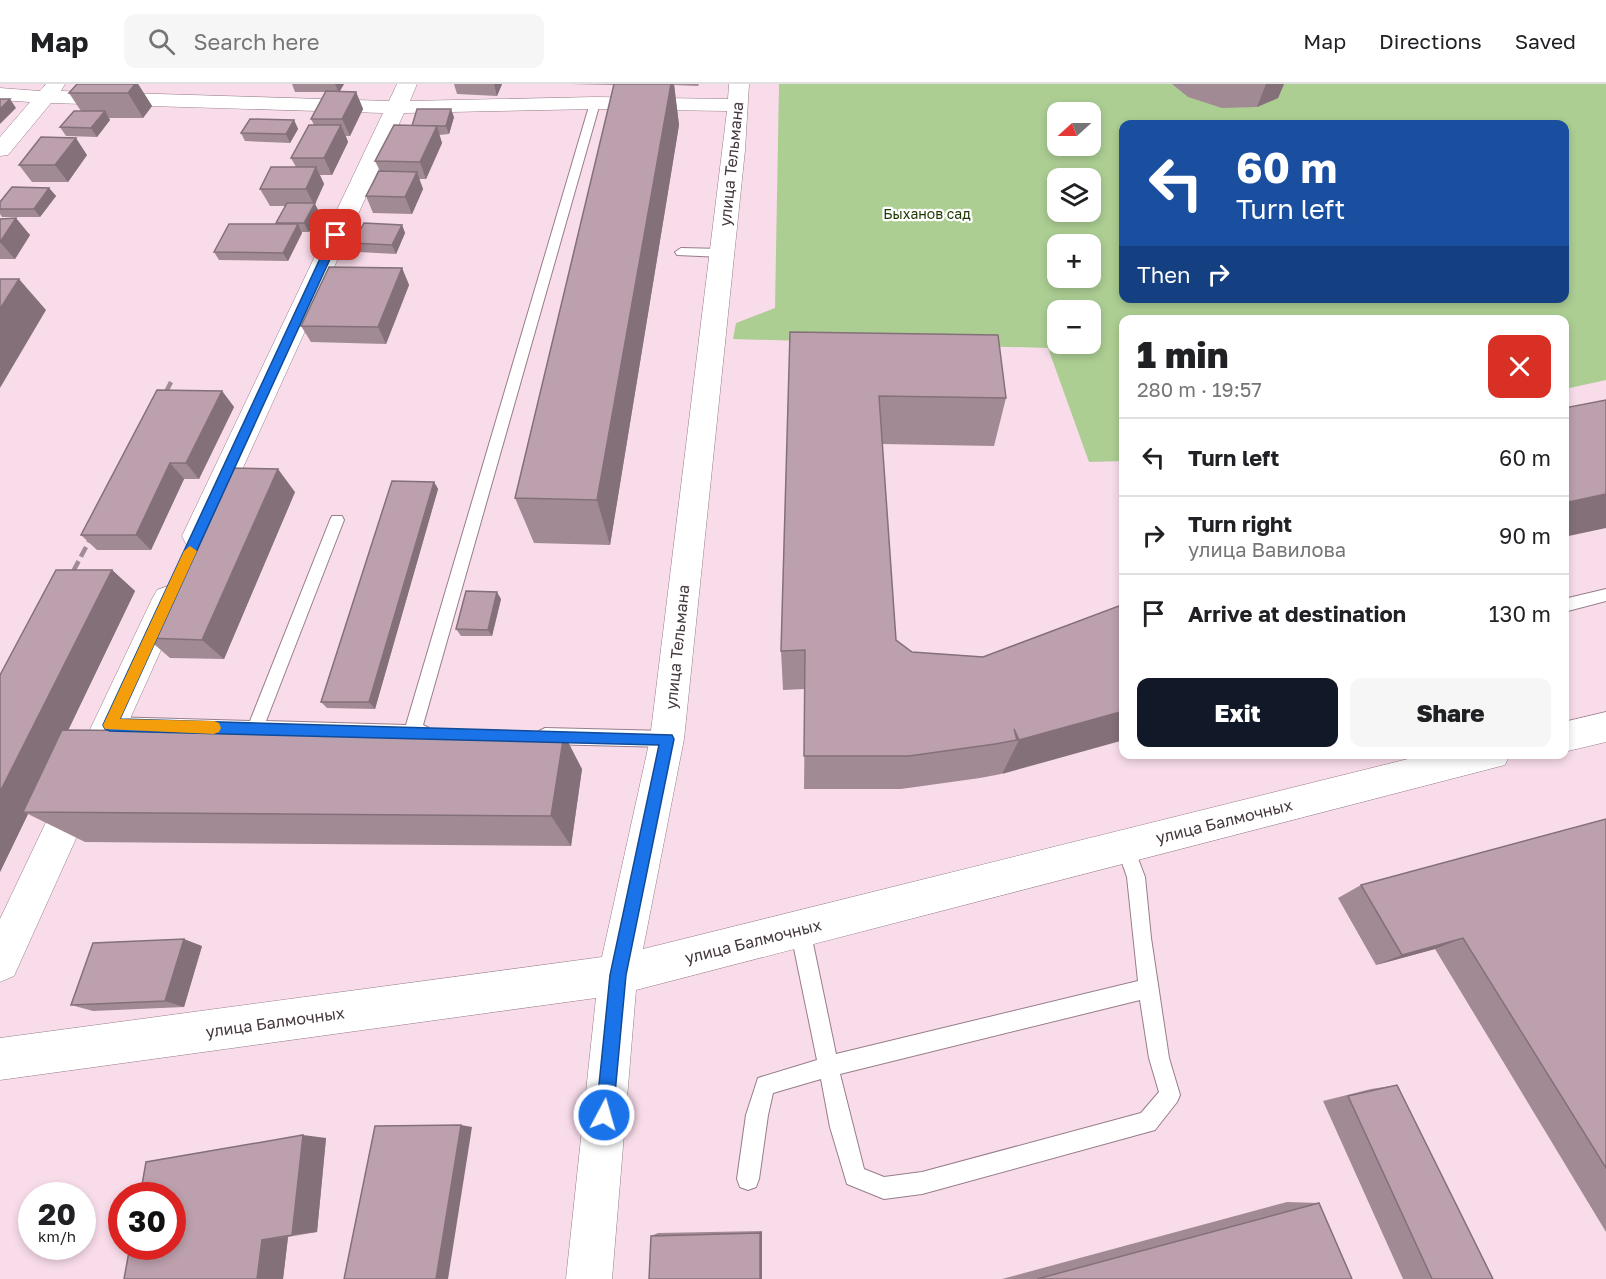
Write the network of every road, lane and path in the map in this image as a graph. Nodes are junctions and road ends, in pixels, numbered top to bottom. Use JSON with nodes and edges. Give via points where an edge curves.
{"nodes":[{"id":1,"x":51,"y":91,"type":"edge"},
{"id":2,"x":0,"y":94,"type":"edge"},
{"id":3,"x":401,"y":95,"type":"edge"},
{"id":4,"x":738,"y":95,"type":"edge"},
{"id":5,"x":595,"y":103,"type":"junction"},
{"id":6,"x":0,"y":150,"type":"edge"},
{"id":7,"x":681,"y":252,"type":"dead end"},
{"id":8,"x":722,"y":253,"type":"junction"},
{"id":9,"x":336,"y":520,"type":"dead end"},
{"id":10,"x":1606,"y":595,"type":"edge"},
{"id":11,"x":1569,"y":605,"type":"edge"},
{"id":12,"x":110,"y":725,"type":"junction"},
{"id":13,"x":1606,"y":727,"type":"edge"},
{"id":14,"x":255,"y":729,"type":"junction"},
{"id":15,"x":412,"y":733,"type":"junction"},
{"id":16,"x":435,"y":733,"type":"edge"},
{"id":17,"x":529,"y":736,"type":"edge"},
{"id":18,"x":1569,"y":736,"type":"edge"},
{"id":19,"x":667,"y":739,"type":"junction"},
{"id":20,"x":1473,"y":759,"type":"edge"},
{"id":21,"x":1125,"y":846,"type":"junction"},
{"id":22,"x":800,"y":929,"type":"junction"},
{"id":23,"x":0,"y":962,"type":"edge"},
{"id":24,"x":618,"y":975,"type":"junction"},
{"id":25,"x":1149,"y":988,"type":"junction"},
{"id":26,"x":0,"y":1059,"type":"edge"},
{"id":27,"x":830,"y":1066,"type":"junction"},
{"id":28,"x":748,"y":1179,"type":"dead end"},
{"id":29,"x":589,"y":1279,"type":"edge"}],
"edges":[{"from":1,"to":2,"type":"street"},
{"from":1,"to":3,"type":"street"},
{"from":1,"to":6,"type":"street"},
{"from":3,"to":5,"type":"street"},
{"from":3,"to":12,"type":"street"},
{"from":4,"to":5,"type":"street"},
{"from":4,"to":8,"type":"street","name":"улица Тельмана"},
{"from":5,"to":15,"type":"lane"},
{"from":7,"to":8,"type":"lane"},
{"from":8,"to":19,"type":"street","name":"улица Тельмана"},
{"from":9,"to":14,"type":"lane"},
{"from":10,"to":11,"type":"lane"},
{"from":12,"to":14,"type":"lane"},
{"from":12,"to":23,"type":"street"},
{"from":13,"to":18,"type":"street"},
{"from":14,"to":15,"type":"lane"},
{"from":15,"to":16,"type":"lane"},
{"from":17,"to":19,"type":"lane"},
{"from":19,"to":24,"type":"street","name":"улица Тельмана"},
{"from":20,"to":21,"type":"street","name":"улица Балмочных"},
{"from":21,"to":22,"type":"street","name":"улица Балмочных"},
{"from":21,"to":25,"type":"lane","via":[[1136,877]]},
{"from":22,"to":24,"type":"street","name":"улица Балмочных"},
{"from":22,"to":27,"type":"lane"},
{"from":24,"to":26,"type":"street","name":"улица Балмочных"},
{"from":24,"to":29,"type":"street","name":"улица Тельмана"},
{"from":25,"to":27,"type":"lane"},
{"from":25,"to":27,"type":"lane","via":[[1159,1058],[1170,1095],[1147,1122],[922,1183],[884,1188],[855,1176]]},
{"from":27,"to":28,"type":"lane","via":[[765,1085]]}]}
